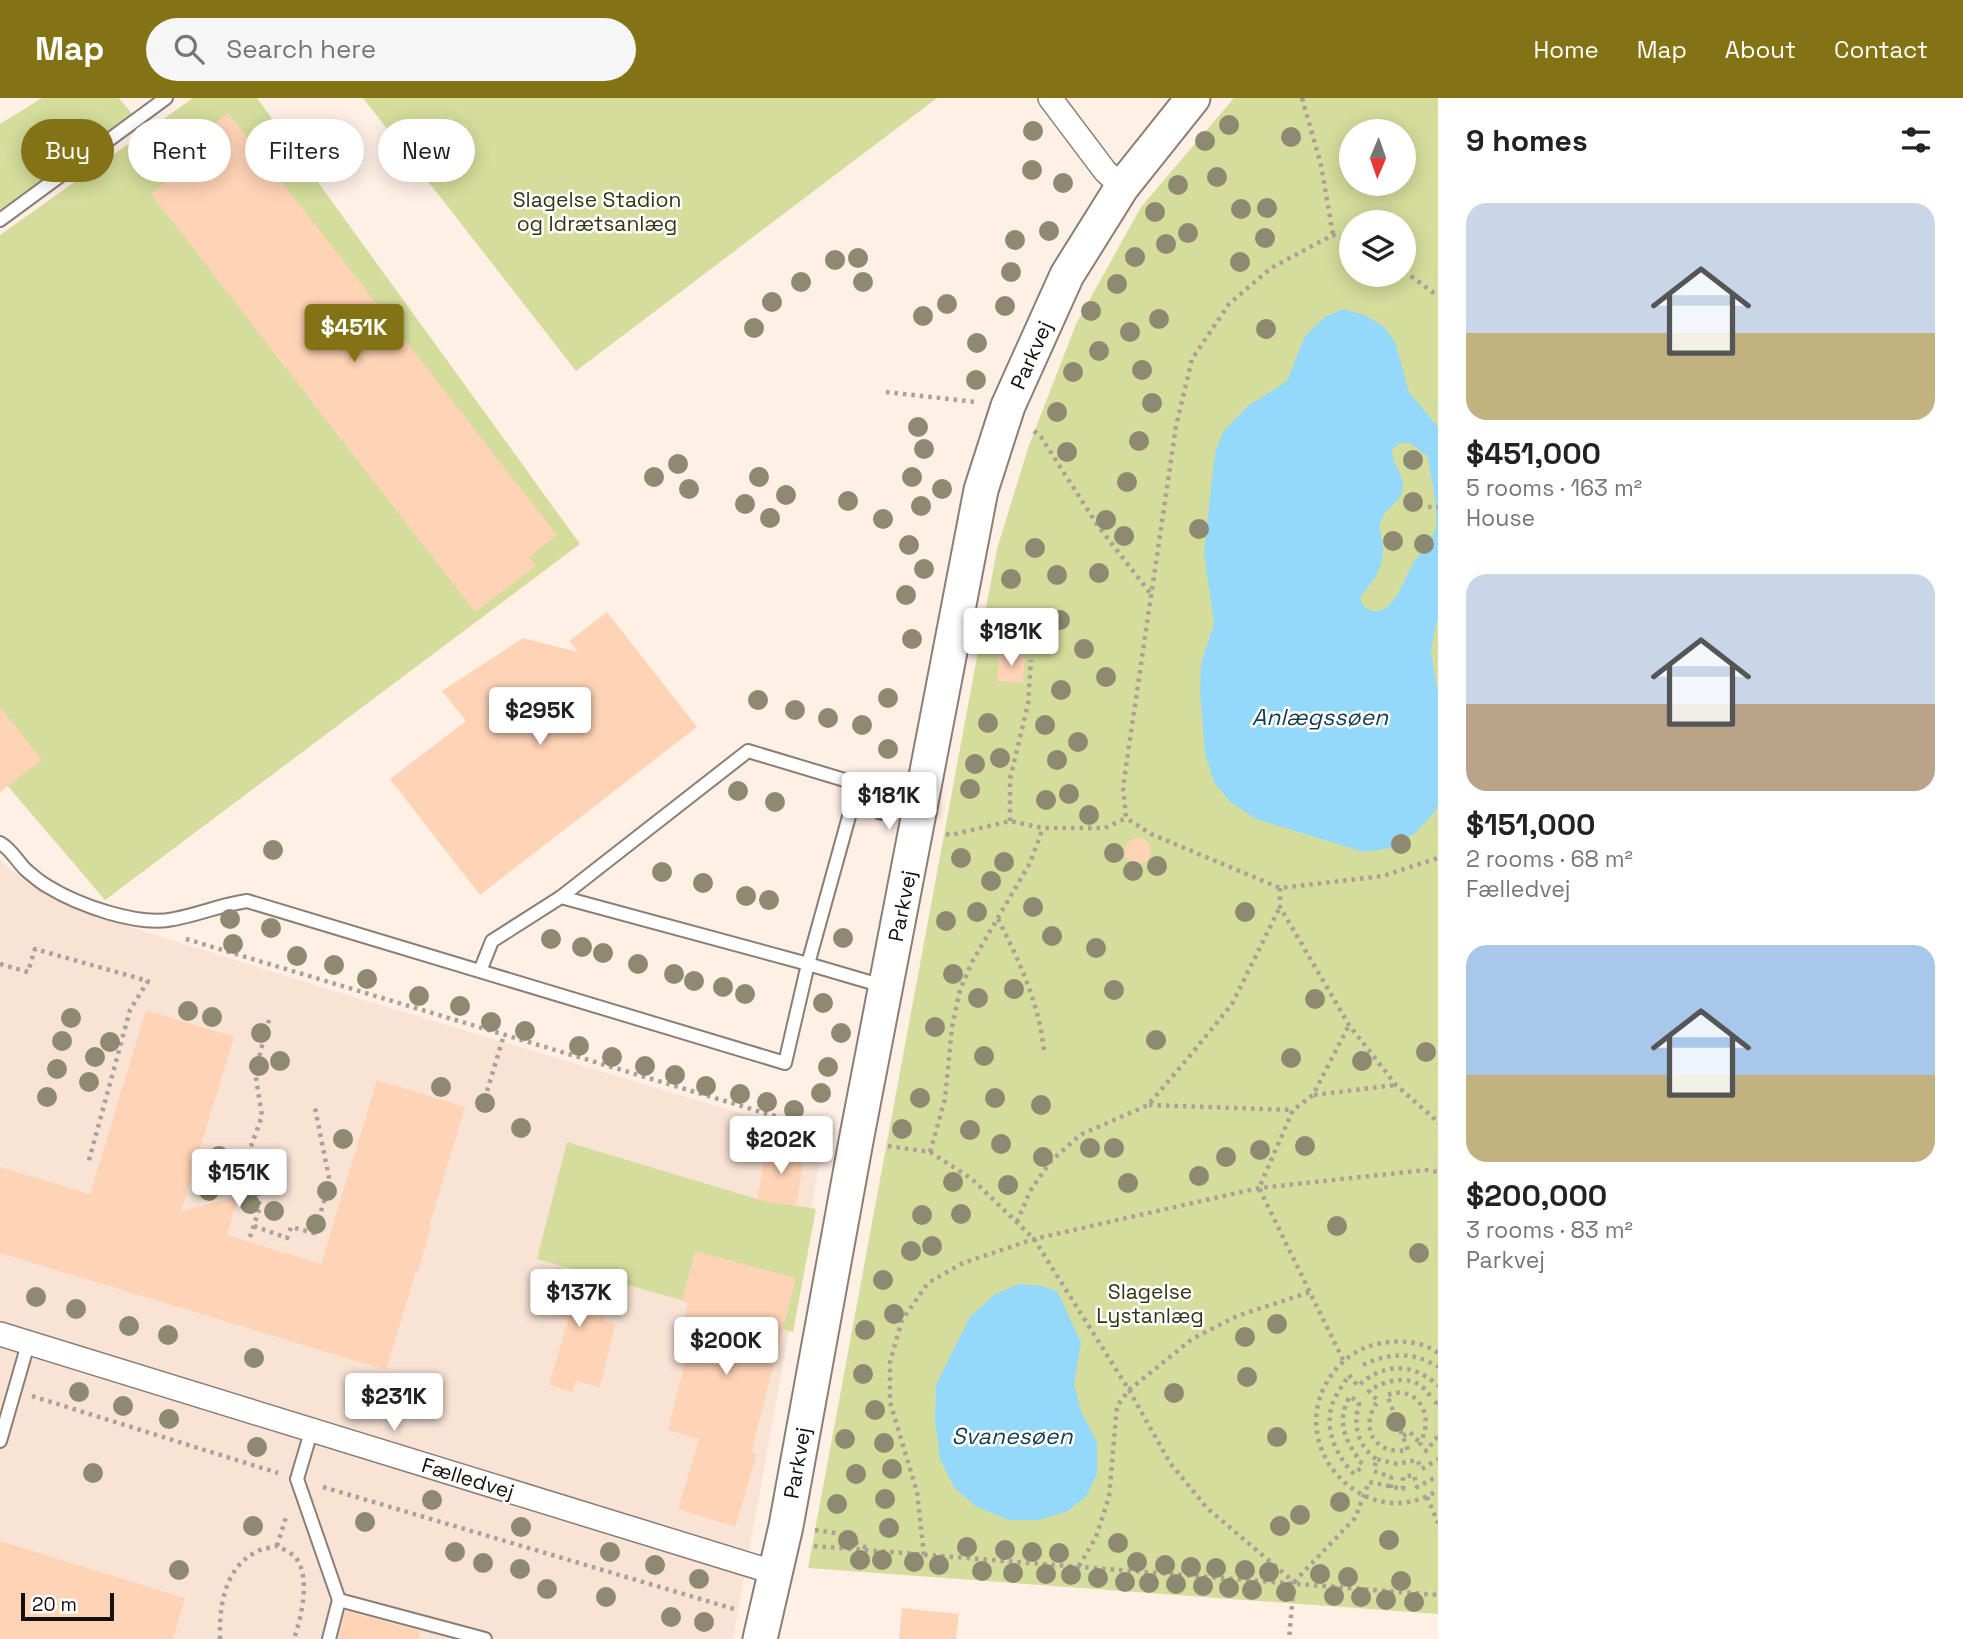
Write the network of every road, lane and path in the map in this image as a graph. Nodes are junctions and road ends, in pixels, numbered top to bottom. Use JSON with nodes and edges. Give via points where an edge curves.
{"nodes":[{"id":1,"x":166,"y":98,"type":"edge"},
{"id":2,"x":1050,"y":98,"type":"edge"},
{"id":3,"x":1193,"y":98,"type":"edge"},
{"id":4,"x":1302,"y":98,"type":"edge"},
{"id":5,"x":1122,"y":187,"type":"junction"},
{"id":6,"x":0,"y":220,"type":"edge"},
{"id":7,"x":1333,"y":234,"type":"junction"},
{"id":8,"x":1339,"y":237,"type":"edge"},
{"id":9,"x":1416,"y":280,"type":"edge"},
{"id":10,"x":1438,"y":296,"type":"edge"},
{"id":11,"x":886,"y":393,"type":"dead end"},
{"id":12,"x":1008,"y":406,"type":"junction"},
{"id":13,"x":1438,"y":507,"type":"edge"},
{"id":14,"x":1428,"y":508,"type":"dead end"},
{"id":15,"x":1152,"y":594,"type":"junction"},
{"id":16,"x":1031,"y":660,"type":"dead end"},
{"id":17,"x":1126,"y":818,"type":"junction"},
{"id":18,"x":1010,"y":821,"type":"junction"},
{"id":19,"x":1043,"y":828,"type":"junction"},
{"id":20,"x":918,"y":829,"type":"junction"},
{"id":21,"x":0,"y":843,"type":"edge"},
{"id":22,"x":1438,"y":858,"type":"edge"},
{"id":23,"x":1280,"y":888,"type":"junction"},
{"id":24,"x":561,"y":897,"type":"junction"},
{"id":25,"x":1280,"y":907,"type":"junction"},
{"id":26,"x":998,"y":919,"type":"junction"},
{"id":27,"x":151,"y":922,"type":"junction"},
{"id":28,"x":0,"y":964,"type":"edge"},
{"id":29,"x":808,"y":964,"type":"junction"},
{"id":30,"x":480,"y":971,"type":"junction"},
{"id":31,"x":887,"y":986,"type":"junction"},
{"id":32,"x":269,"y":1020,"type":"dead end"},
{"id":33,"x":1349,"y":1025,"type":"junction"},
{"id":34,"x":504,"y":1035,"type":"junction"},
{"id":35,"x":1044,"y":1052,"type":"dead end"},
{"id":36,"x":1396,"y":1086,"type":"junction"},
{"id":37,"x":487,"y":1091,"type":"dead end"},
{"id":38,"x":1313,"y":1095,"type":"junction"},
{"id":39,"x":1148,"y":1105,"type":"junction"},
{"id":40,"x":315,"y":1108,"type":"dead end"},
{"id":41,"x":1293,"y":1110,"type":"junction"},
{"id":42,"x":1438,"y":1122,"type":"edge"},
{"id":43,"x":856,"y":1141,"type":"junction"},
{"id":44,"x":930,"y":1152,"type":"junction"},
{"id":45,"x":88,"y":1164,"type":"dead end"},
{"id":46,"x":1438,"y":1172,"type":"edge"},
{"id":47,"x":1259,"y":1188,"type":"junction"},
{"id":48,"x":1017,"y":1222,"type":"junction"},
{"id":49,"x":254,"y":1226,"type":"junction"},
{"id":50,"x":250,"y":1237,"type":"dead end"},
{"id":51,"x":1034,"y":1239,"type":"junction"},
{"id":52,"x":1310,"y":1292,"type":"junction"},
{"id":53,"x":0,"y":1334,"type":"edge"},
{"id":54,"x":28,"y":1344,"type":"junction"},
{"id":55,"x":1438,"y":1353,"type":"edge"},
{"id":56,"x":1343,"y":1360,"type":"junction"},
{"id":57,"x":1363,"y":1365,"type":"dead end"},
{"id":58,"x":1438,"y":1367,"type":"edge"},
{"id":59,"x":1438,"y":1386,"type":"edge"},
{"id":60,"x":14,"y":1390,"type":"junction"},
{"id":61,"x":1129,"y":1390,"type":"junction"},
{"id":62,"x":1430,"y":1396,"type":"dead end"},
{"id":63,"x":1438,"y":1402,"type":"edge"},
{"id":64,"x":1438,"y":1409,"type":"edge"},
{"id":65,"x":311,"y":1432,"type":"junction"},
{"id":66,"x":1403,"y":1436,"type":"junction"},
{"id":67,"x":1438,"y":1436,"type":"edge"},
{"id":68,"x":0,"y":1441,"type":"edge"},
{"id":69,"x":1420,"y":1443,"type":"junction"},
{"id":70,"x":1377,"y":1459,"type":"junction"},
{"id":71,"x":1438,"y":1460,"type":"edge"},
{"id":72,"x":1354,"y":1474,"type":"junction"},
{"id":73,"x":1438,"y":1476,"type":"edge"},
{"id":74,"x":297,"y":1479,"type":"junction"},
{"id":75,"x":1344,"y":1483,"type":"junction"},
{"id":76,"x":1391,"y":1488,"type":"junction"},
{"id":77,"x":1438,"y":1490,"type":"edge"},
{"id":78,"x":1363,"y":1496,"type":"junction"},
{"id":79,"x":1427,"y":1497,"type":"junction"},
{"id":80,"x":1438,"y":1523,"type":"edge"},
{"id":81,"x":786,"y":1526,"type":"junction"},
{"id":82,"x":834,"y":1548,"type":"dead end"},
{"id":83,"x":873,"y":1551,"type":"junction"},
{"id":84,"x":924,"y":1555,"type":"junction"},
{"id":85,"x":1079,"y":1566,"type":"junction"},
{"id":86,"x":776,"y":1573,"type":"junction"},
{"id":87,"x":1294,"y":1582,"type":"junction"},
{"id":88,"x":1438,"y":1595,"type":"edge"},
{"id":89,"x":339,"y":1600,"type":"junction"},
{"id":90,"x":763,"y":1628,"type":"edge"},
{"id":91,"x":220,"y":1639,"type":"edge"},
{"id":92,"x":294,"y":1639,"type":"edge"},
{"id":93,"x":329,"y":1639,"type":"edge"},
{"id":94,"x":485,"y":1639,"type":"edge"},
{"id":95,"x":1289,"y":1639,"type":"edge"}],
"edges":[{"from":1,"to":6,"type":"lane"},
{"from":2,"to":5,"type":"street"},
{"from":3,"to":5,"type":"street","name":"Parkvej"},
{"from":4,"to":7,"type":"path","via":[[1321,165]]},
{"from":5,"to":12,"type":"street","name":"Parkvej","via":[[1067,275]]},
{"from":7,"to":8,"type":"path"},
{"from":7,"to":15,"type":"path","via":[[1271,268],[1229,304],[1192,359],[1177,426]]},
{"from":9,"to":10,"type":"path"},
{"from":11,"to":12,"type":"path"},
{"from":12,"to":15,"type":"path","via":[[1041,438],[1098,526]]},
{"from":12,"to":20,"type":"street","name":"Parkvej","via":[[981,490]]},
{"from":13,"to":14,"type":"path"},
{"from":15,"to":17,"type":"path","via":[[1123,787]]},
{"from":16,"to":18,"type":"path","via":[[1028,705],[1010,779]]},
{"from":17,"to":19,"type":"path","via":[[1105,828]]},
{"from":17,"to":23,"type":"path","via":[[1151,834]]},
{"from":18,"to":19,"type":"path"},
{"from":18,"to":20,"type":"path","via":[[951,835]]},
{"from":19,"to":26,"type":"path","via":[[1030,863]]},
{"from":20,"to":31,"type":"street","name":"Parkvej"},
{"from":21,"to":27,"type":"lane","via":[[47,886],[92,908]]},
{"from":22,"to":23,"type":"path","via":[[1383,876]]},
{"from":23,"to":25,"type":"path"},
{"from":24,"to":29,"type":"lane"},
{"from":24,"to":29,"type":"lane","via":[[748,751],[858,784]]},
{"from":24,"to":30,"type":"lane","via":[[492,941]]},
{"from":25,"to":33,"type":"path"},
{"from":25,"to":39,"type":"path","via":[[1232,1004]]},
{"from":26,"to":35,"type":"path","via":[[1042,1028]]},
{"from":26,"to":44,"type":"path","via":[[960,990],[945,1100]]},
{"from":27,"to":30,"type":"lane","via":[[247,901]]},
{"from":27,"to":34,"type":"path","via":[[170,934]]},
{"from":28,"to":45,"type":"path","via":[[28,972],[35,949],[148,981],[130,1010]]},
{"from":29,"to":30,"type":"lane","via":[[785,1063]]},
{"from":29,"to":31,"type":"lane"},
{"from":31,"to":43,"type":"street","name":"Parkvej"},
{"from":32,"to":49,"type":"path","via":[[255,1072],[262,1116],[249,1152],[260,1207]]},
{"from":33,"to":36,"type":"path"},
{"from":33,"to":38,"type":"path"},
{"from":34,"to":37,"type":"path"},
{"from":34,"to":43,"type":"path"},
{"from":36,"to":38,"type":"path"},
{"from":36,"to":42,"type":"path"},
{"from":38,"to":41,"type":"path"},
{"from":39,"to":41,"type":"path"},
{"from":39,"to":48,"type":"path","via":[[1080,1135],[1051,1161],[1030,1191]]},
{"from":40,"to":49,"type":"path","via":[[330,1183],[314,1233],[291,1227],[287,1238]]},
{"from":41,"to":47,"type":"path"},
{"from":43,"to":44,"type":"path"},
{"from":43,"to":81,"type":"street","name":"Parkvej"},
{"from":44,"to":48,"type":"path","via":[[972,1180]]},
{"from":46,"to":47,"type":"path"},
{"from":47,"to":51,"type":"path"},
{"from":47,"to":52,"type":"path"},
{"from":48,"to":51,"type":"path"},
{"from":49,"to":50,"type":"path"},
{"from":51,"to":61,"type":"path"},
{"from":51,"to":84,"type":"path","via":[[963,1263],[928,1283],[902,1320],[890,1363],[890,1402],[917,1492]]},
{"from":52,"to":56,"type":"path"},
{"from":52,"to":61,"type":"path","via":[[1237,1316],[1192,1339]]},
{"from":53,"to":54,"type":"street","name":"Fælledvej"},
{"from":54,"to":60,"type":"lane"},
{"from":54,"to":65,"type":"street","name":"Fælledvej"},
{"from":55,"to":56,"type":"path","via":[[1400,1340],[1370,1345]]},
{"from":56,"to":75,"type":"path","via":[[1323,1386],[1315,1417],[1320,1450]]},
{"from":57,"to":58,"type":"path","via":[[1387,1355],[1404,1355]]},
{"from":59,"to":72,"type":"path","via":[[1424,1374],[1404,1368],[1389,1368],[1358,1385],[1349,1376],[1331,1406],[1330,1428],[1338,1453]]},
{"from":60,"to":68,"type":"lane"},
{"from":60,"to":74,"type":"path"},
{"from":61,"to":85,"type":"path","via":[[1116,1406],[1109,1497],[1096,1537]]},
{"from":61,"to":87,"type":"path","via":[[1170,1463],[1207,1508]]},
{"from":62,"to":66,"type":"path","via":[[1420,1386],[1401,1379],[1370,1391],[1378,1401],[1368,1418],[1373,1438],[1397,1452],[1408,1450]]},
{"from":63,"to":64,"type":"path"},
{"from":65,"to":74,"type":"lane"},
{"from":65,"to":86,"type":"street","name":"Fælledvej"},
{"from":66,"to":69,"type":"path","via":[[1410,1432]]},
{"from":66,"to":69,"type":"path","via":[[1387,1395],[1392,1393],[1410,1395],[1422,1406],[1427,1426]]},
{"from":67,"to":69,"type":"path","via":[[1426,1451]]},
{"from":70,"to":71,"type":"path","via":[[1397,1464],[1417,1461],[1422,1469]]},
{"from":70,"to":72,"type":"path","via":[[1356,1434],[1359,1402],[1350,1396],[1344,1432],[1362,1464]]},
{"from":70,"to":76,"type":"path","via":[[1374,1471],[1391,1477]]},
{"from":72,"to":75,"type":"path"},
{"from":73,"to":76,"type":"path","via":[[1417,1487],[1414,1475],[1403,1477],[1403,1489]]},
{"from":74,"to":89,"type":"lane"},
{"from":74,"to":90,"type":"path"},
{"from":75,"to":78,"type":"path"},
{"from":76,"to":78,"type":"path","via":[[1369,1482]]},
{"from":77,"to":79,"type":"path"},
{"from":78,"to":79,"type":"path","via":[[1395,1503]]},
{"from":78,"to":87,"type":"path","via":[[1355,1518]]},
{"from":79,"to":80,"type":"path"},
{"from":81,"to":83,"type":"path","via":[[835,1533]]},
{"from":81,"to":86,"type":"street","name":"Parkvej"},
{"from":82,"to":83,"type":"path"},
{"from":83,"to":84,"type":"path"},
{"from":84,"to":85,"type":"path"},
{"from":85,"to":87,"type":"path"},
{"from":86,"to":90,"type":"street","name":"Parkvej"},
{"from":87,"to":88,"type":"path"},
{"from":87,"to":95,"type":"path"},
{"from":89,"to":93,"type":"lane"},
{"from":89,"to":94,"type":"lane"},
{"from":91,"to":92,"type":"path","via":[[223,1594],[237,1566],[256,1551],[277,1546],[296,1557],[303,1578],[303,1614]]}]}
